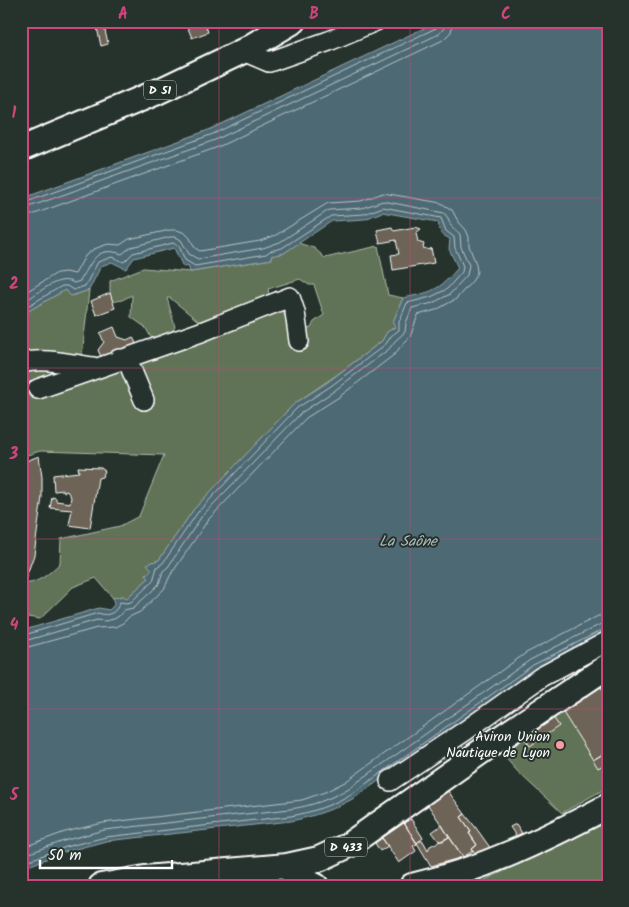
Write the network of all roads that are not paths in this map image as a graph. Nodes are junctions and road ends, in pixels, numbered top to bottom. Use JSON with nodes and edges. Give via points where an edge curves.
{"nodes":[{"id":1,"x":294,"y":21,"type":"edge"},
{"id":2,"x":376,"y":21,"type":"edge"},
{"id":3,"x":243,"y":51,"type":"junction"},
{"id":4,"x":21,"y":148,"type":"edge"},
{"id":5,"x":299,"y":341,"type":"dead end"},
{"id":6,"x":119,"y":360,"type":"junction"},
{"id":7,"x":21,"y":363,"type":"edge"},
{"id":8,"x":96,"y":368,"type":"junction"},
{"id":9,"x":38,"y":389,"type":"dead end"},
{"id":10,"x":144,"y":400,"type":"dead end"},
{"id":11,"x":608,"y":640,"type":"edge"},
{"id":12,"x":608,"y":666,"type":"edge"},
{"id":13,"x":390,"y":781,"type":"dead end"},
{"id":14,"x":608,"y":806,"type":"edge"},
{"id":15,"x":287,"y":866,"type":"junction"},
{"id":16,"x":101,"y":886,"type":"edge"},
{"id":17,"x":316,"y":886,"type":"edge"},
{"id":18,"x":412,"y":886,"type":"edge"}],
"edges":[{"from":1,"to":3,"type":"main road","number":"D 51"},
{"from":2,"to":3,"type":"lane","via":[[269,62]]},
{"from":3,"to":4,"type":"main road","number":"D 51","via":[[155,93]]},
{"from":5,"to":6,"type":"lane","via":[[290,297]]},
{"from":6,"to":8,"type":"lane"},
{"from":6,"to":10,"type":"lane","via":[[129,364]]},
{"from":7,"to":8,"type":"lane","via":[[46,361]]},
{"from":8,"to":9,"type":"lane"},
{"from":11,"to":13,"type":"lane","via":[[540,677]]},
{"from":12,"to":15,"type":"main road","number":"D 433","via":[[347,846],[318,859]]},
{"from":14,"to":18,"type":"main road","via":[[475,868]]},
{"from":15,"to":16,"type":"main road","number":"D 433","via":[[145,878]]},
{"from":15,"to":17,"type":"main road","via":[[295,876]]}]}
